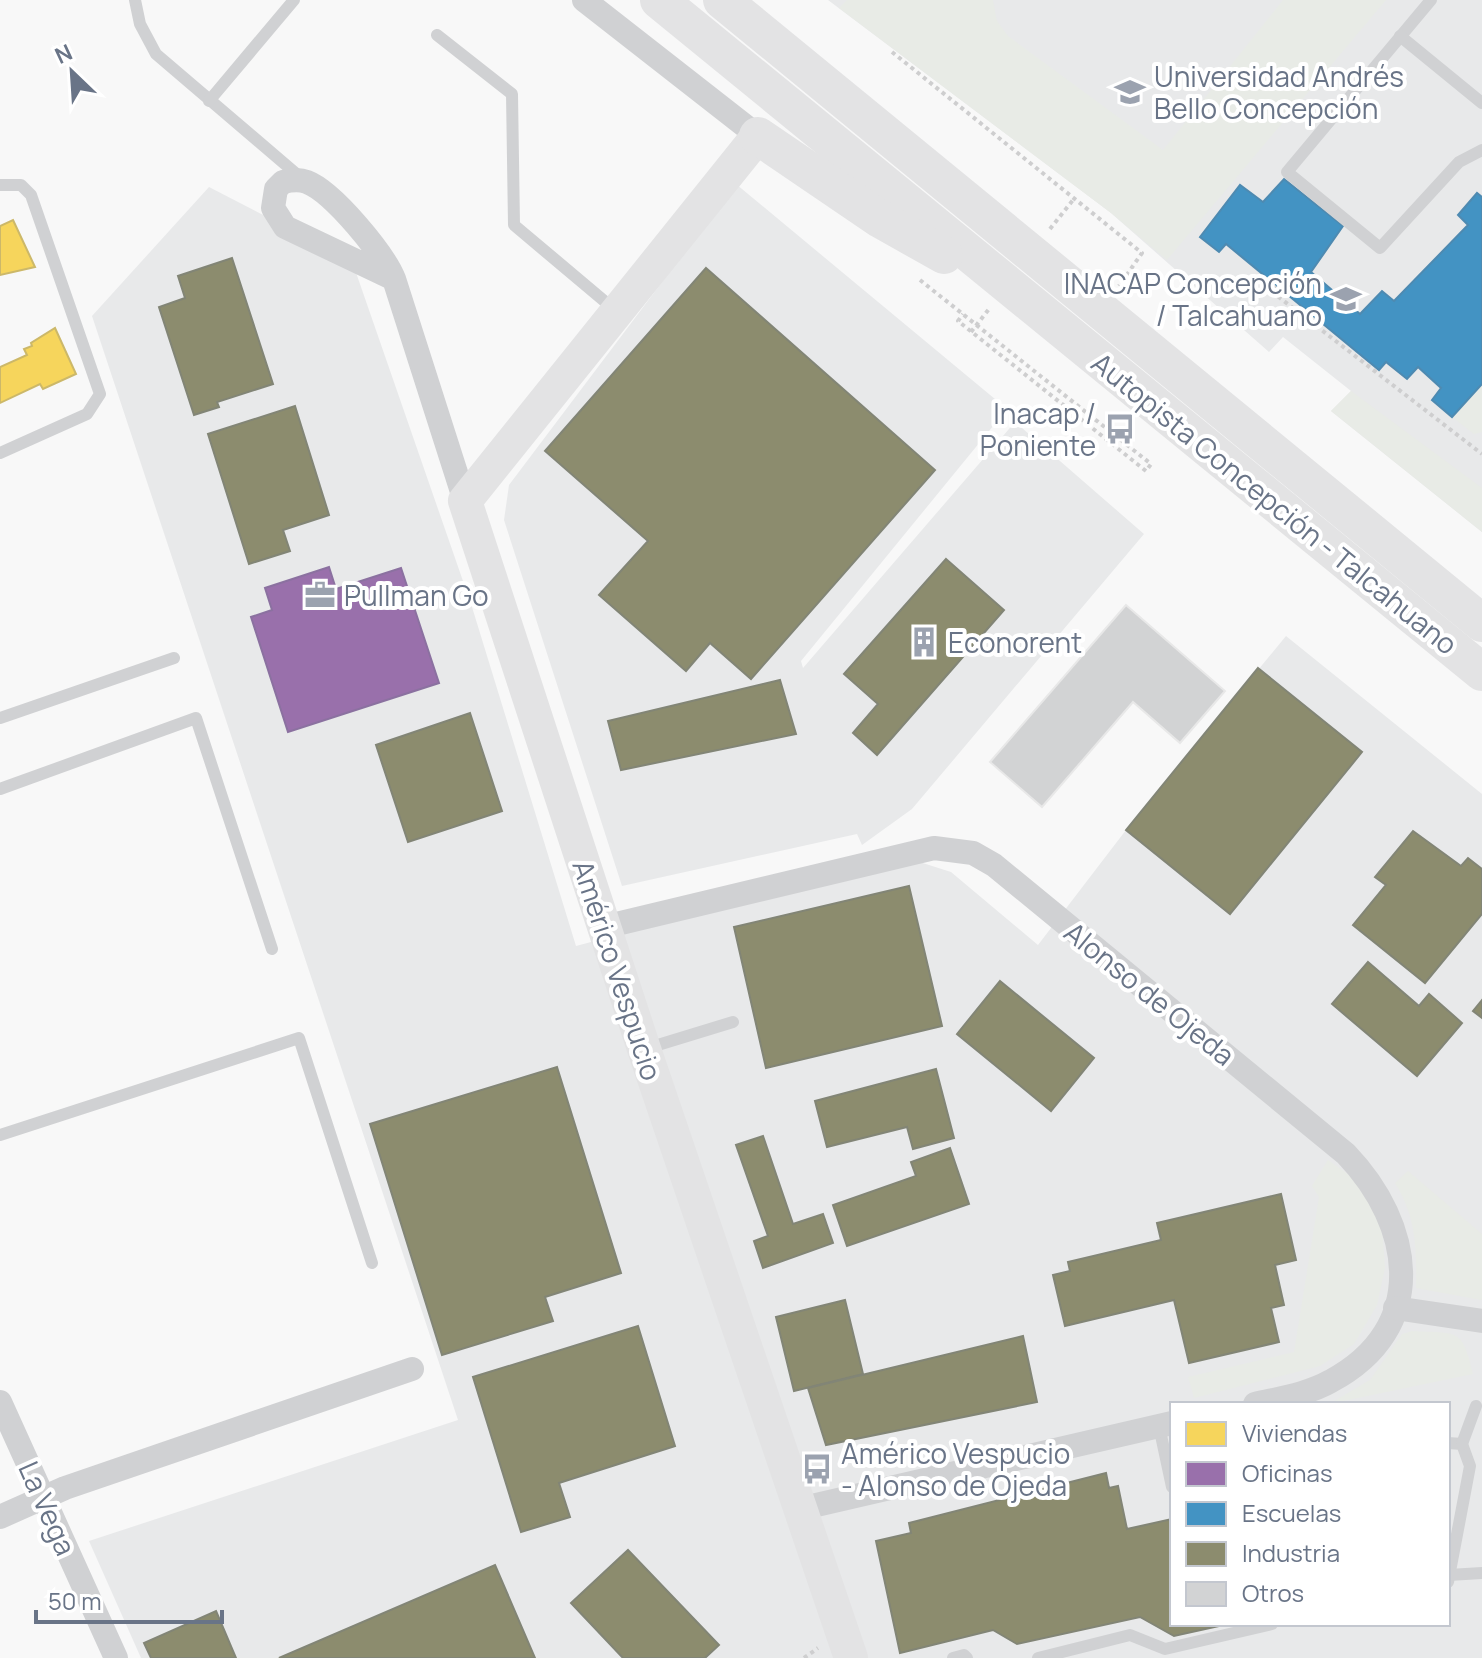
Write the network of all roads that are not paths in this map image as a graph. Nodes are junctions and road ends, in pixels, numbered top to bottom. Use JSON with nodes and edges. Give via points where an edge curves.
{"nodes":[{"id":1,"x":135,"y":0,"type":"edge"},
{"id":2,"x":294,"y":0,"type":"edge"},
{"id":3,"x":584,"y":0,"type":"edge"},
{"id":4,"x":659,"y":0,"type":"edge"},
{"id":5,"x":722,"y":0,"type":"edge"},
{"id":6,"x":1431,"y":0,"type":"edge"},
{"id":7,"x":437,"y":35,"type":"dead end"},
{"id":8,"x":1400,"y":36,"type":"junction"},
{"id":9,"x":209,"y":101,"type":"junction"},
{"id":10,"x":1482,"y":103,"type":"edge"},
{"id":11,"x":758,"y":136,"type":"junction"},
{"id":12,"x":1482,"y":150,"type":"edge"},
{"id":13,"x":306,"y":181,"type":"junction"},
{"id":14,"x":0,"y":185,"type":"edge"},
{"id":15,"x":394,"y":279,"type":"junction"},
{"id":16,"x":1021,"y":296,"type":"junction"},
{"id":17,"x":617,"y":312,"type":"junction"},
{"id":18,"x":0,"y":453,"type":"edge"},
{"id":19,"x":465,"y":501,"type":"junction"},
{"id":20,"x":1482,"y":623,"type":"edge"},
{"id":21,"x":174,"y":658,"type":"dead end"},
{"id":22,"x":1482,"y":672,"type":"edge"},
{"id":23,"x":0,"y":718,"type":"edge"},
{"id":24,"x":0,"y":789,"type":"edge"},
{"id":25,"x":604,"y":927,"type":"junction"},
{"id":26,"x":272,"y":949,"type":"dead end"},
{"id":27,"x":733,"y":1022,"type":"dead end"},
{"id":28,"x":644,"y":1049,"type":"junction"},
{"id":29,"x":0,"y":1135,"type":"edge"},
{"id":30,"x":372,"y":1263,"type":"dead end"},
{"id":31,"x":1395,"y":1308,"type":"junction"},
{"id":32,"x":1482,"y":1321,"type":"edge"},
{"id":33,"x":412,"y":1369,"type":"dead end"},
{"id":34,"x":0,"y":1402,"type":"edge"},
{"id":35,"x":1263,"y":1402,"type":"edge"},
{"id":36,"x":1476,"y":1406,"type":"dead end"},
{"id":37,"x":1166,"y":1424,"type":"edge"},
{"id":38,"x":1450,"y":1443,"type":"edge"},
{"id":39,"x":1462,"y":1444,"type":"junction"},
{"id":40,"x":1170,"y":1466,"type":"edge"},
{"id":41,"x":45,"y":1500,"type":"junction"},
{"id":42,"x":799,"y":1509,"type":"junction"},
{"id":43,"x":0,"y":1517,"type":"edge"},
{"id":44,"x":1450,"y":1570,"type":"edge"},
{"id":45,"x":1482,"y":1573,"type":"edge"},
{"id":46,"x":1450,"y":1575,"type":"edge"},
{"id":47,"x":1263,"y":1626,"type":"edge"},
{"id":48,"x":116,"y":1658,"type":"edge"},
{"id":49,"x":851,"y":1658,"type":"edge"},
{"id":50,"x":953,"y":1658,"type":"edge"},
{"id":51,"x":967,"y":1658,"type":"edge"},
{"id":52,"x":1038,"y":1658,"type":"edge"}],
"edges":[{"from":1,"to":9,"type":"lane","via":[[140,24],[156,54]]},
{"from":2,"to":9,"type":"lane"},
{"from":3,"to":11,"type":"street"},
{"from":4,"to":16,"type":"main road","name":"Autopista Concepción - Talcahuano"},
{"from":5,"to":20,"type":"main road","name":"Autopista Concepción - Talcahuano"},
{"from":6,"to":8,"type":"lane"},
{"from":7,"to":17,"type":"lane","via":[[512,94],[514,225]]},
{"from":8,"to":10,"type":"lane"},
{"from":8,"to":12,"type":"lane","via":[[1287,169],[1289,175],[1380,248],[1459,162]]},
{"from":9,"to":13,"type":"lane"},
{"from":11,"to":16,"type":"main road","via":[[880,219]]},
{"from":11,"to":17,"type":"street"},
{"from":13,"to":15,"type":"street","name":"Américo Vespucio","via":[[377,248]]},
{"from":13,"to":15,"type":"street","via":[[283,182],[276,189],[273,208],[285,227]]},
{"from":14,"to":18,"type":"lane","via":[[21,185],[31,195],[100,394],[87,414]]},
{"from":15,"to":19,"type":"street","name":"Américo Vespucio"},
{"from":16,"to":22,"type":"main road","name":"Autopista Concepción - Talcahuano"},
{"from":17,"to":19,"type":"street"},
{"from":19,"to":25,"type":"street","name":"Américo Vespucio"},
{"from":21,"to":23,"type":"lane"},
{"from":24,"to":26,"type":"lane","via":[[196,718]]},
{"from":25,"to":28,"type":"street","name":"Américo Vespucio"},
{"from":25,"to":31,"type":"street","name":"Alonso de Ojeda","via":[[934,848],[973,853],[1364,1173],[1398,1234],[1402,1271]]},
{"from":27,"to":28,"type":"lane"},
{"from":28,"to":42,"type":"street","name":"Américo Vespucio"},
{"from":29,"to":30,"type":"lane","via":[[299,1038]]},
{"from":31,"to":32,"type":"street"},
{"from":31,"to":35,"type":"street","name":"Alonso de Ojeda","via":[[1377,1341],[1351,1368],[1312,1390]]},
{"from":33,"to":41,"type":"street","via":[[65,1488]]},
{"from":34,"to":41,"type":"street","name":"La Vega"},
{"from":36,"to":39,"type":"lane"},
{"from":37,"to":40,"type":"lane"},
{"from":37,"to":42,"type":"street"},
{"from":38,"to":39,"type":"lane"},
{"from":39,"to":44,"type":"lane","via":[[1470,1466]]},
{"from":41,"to":43,"type":"street"},
{"from":41,"to":48,"type":"street","name":"La Vega"},
{"from":42,"to":49,"type":"street","name":"Américo Vespucio"},
{"from":45,"to":46,"type":"lane"},
{"from":47,"to":52,"type":"lane","via":[[1165,1649],[1130,1635]]},
{"from":50,"to":51,"type":"lane"}]}
